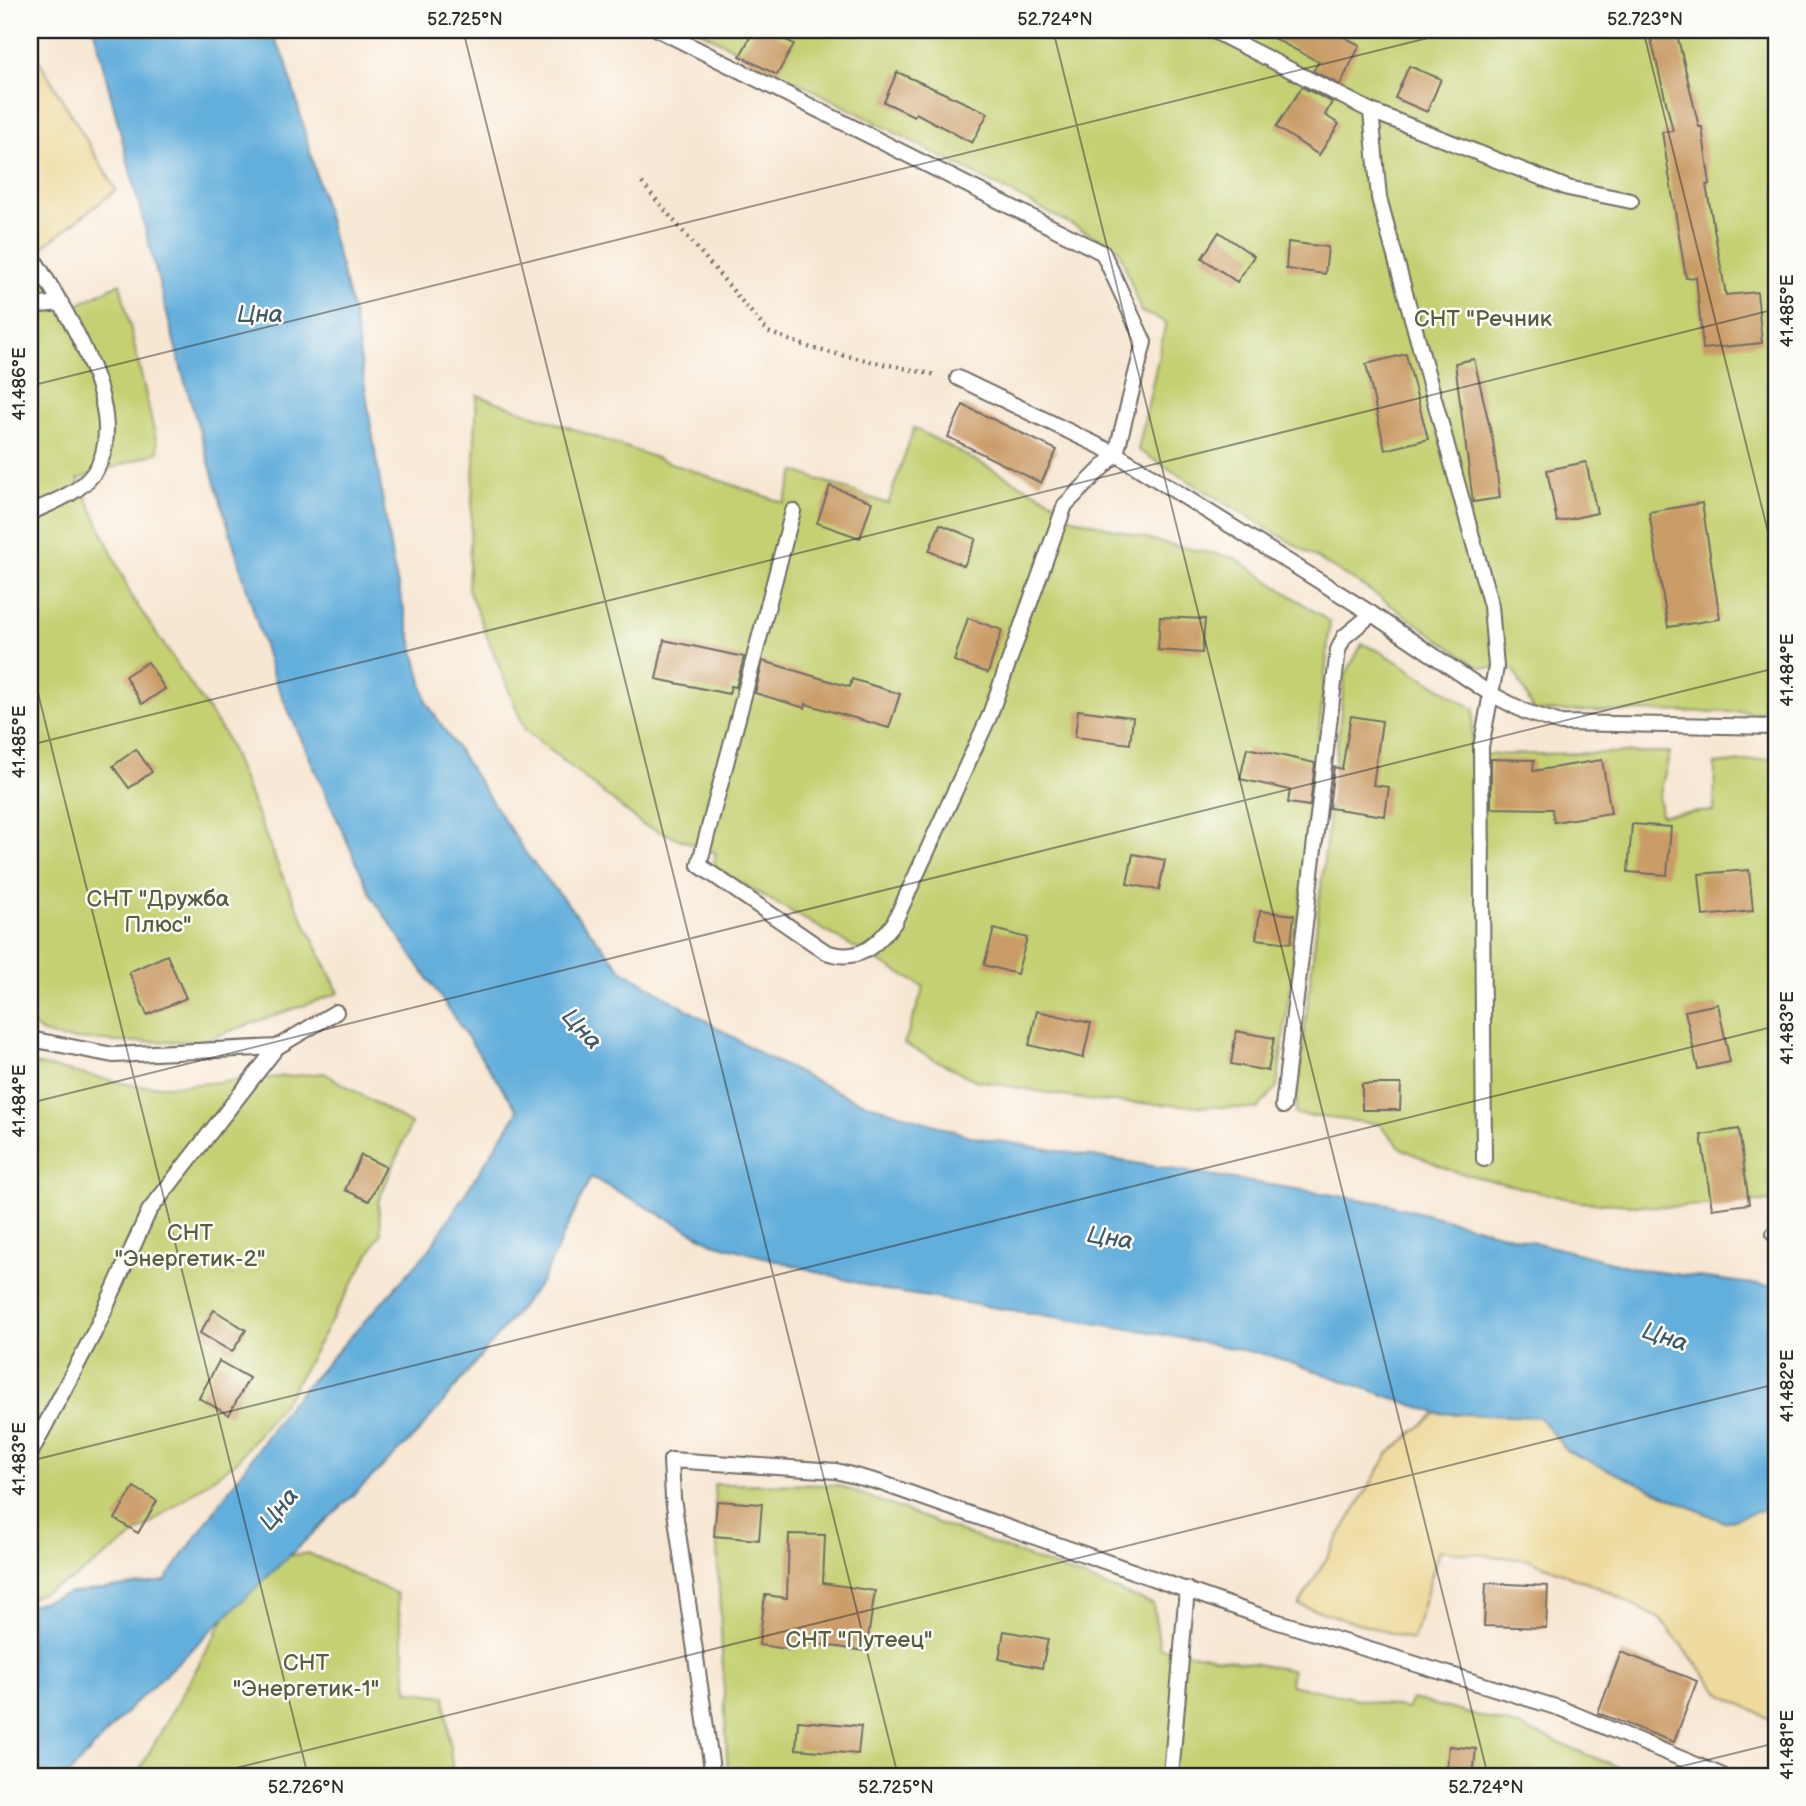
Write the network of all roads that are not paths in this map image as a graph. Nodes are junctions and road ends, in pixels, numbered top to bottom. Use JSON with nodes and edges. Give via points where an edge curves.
{"nodes":[{"id":1,"x":659,"y":30,"type":"edge"},
{"id":2,"x":1212,"y":30,"type":"edge"},
{"id":3,"x":1371,"y":111,"type":"junction"},
{"id":4,"x":1631,"y":201,"type":"dead end"},
{"id":5,"x":30,"y":253,"type":"edge"},
{"id":6,"x":61,"y":303,"type":"junction"},
{"id":7,"x":30,"y":306,"type":"edge"},
{"id":8,"x":958,"y":378,"type":"road end"},
{"id":9,"x":1116,"y":454,"type":"junction"},
{"id":10,"x":793,"y":511,"type":"dead end"},
{"id":11,"x":30,"y":513,"type":"edge"},
{"id":12,"x":1372,"y":614,"type":"junction"},
{"id":13,"x":1489,"y":692,"type":"junction"},
{"id":14,"x":1776,"y":727,"type":"edge"},
{"id":15,"x":335,"y":1012,"type":"dead end"},
{"id":16,"x":30,"y":1039,"type":"edge"},
{"id":17,"x":277,"y":1047,"type":"junction"},
{"id":18,"x":1283,"y":1106,"type":"dead end"},
{"id":19,"x":1484,"y":1158,"type":"dead end"},
{"id":20,"x":30,"y":1454,"type":"edge"},
{"id":21,"x":1187,"y":1589,"type":"junction"},
{"id":22,"x":713,"y":1776,"type":"edge"},
{"id":23,"x":1171,"y":1776,"type":"edge"},
{"id":24,"x":1723,"y":1776,"type":"edge"}],
"edges":[{"from":1,"to":9,"type":"lane","via":[[1103,253],[1144,342]]},
{"from":2,"to":3,"type":"lane"},
{"from":3,"to":4,"type":"lane","via":[[1567,188]]},
{"from":3,"to":13,"type":"lane","via":[[1379,198],[1491,606],[1496,667]]},
{"from":5,"to":6,"type":"lane"},
{"from":6,"to":7,"type":"lane"},
{"from":6,"to":11,"type":"lane","via":[[85,348],[103,398],[105,450],[93,474],[74,492]]},
{"from":8,"to":9,"type":"lane"},
{"from":9,"to":10,"type":"lane","via":[[1065,505],[989,717],[894,923],[877,943],[842,958],[826,952],[699,865]]},
{"from":9,"to":12,"type":"lane"},
{"from":12,"to":13,"type":"lane"},
{"from":12,"to":18,"type":"lane","via":[[1344,637],[1338,650]]},
{"from":13,"to":14,"type":"lane","via":[[1526,712],[1561,723]]},
{"from":13,"to":19,"type":"lane","via":[[1481,747]]},
{"from":15,"to":17,"type":"lane"},
{"from":16,"to":17,"type":"lane","via":[[113,1055]]},
{"from":17,"to":20,"type":"lane","via":[[149,1211],[96,1329]]},
{"from":21,"to":22,"type":"lane","via":[[836,1471],[671,1460]]},
{"from":21,"to":23,"type":"lane"},
{"from":21,"to":24,"type":"lane","via":[[1272,1620],[1562,1709]]}]}
